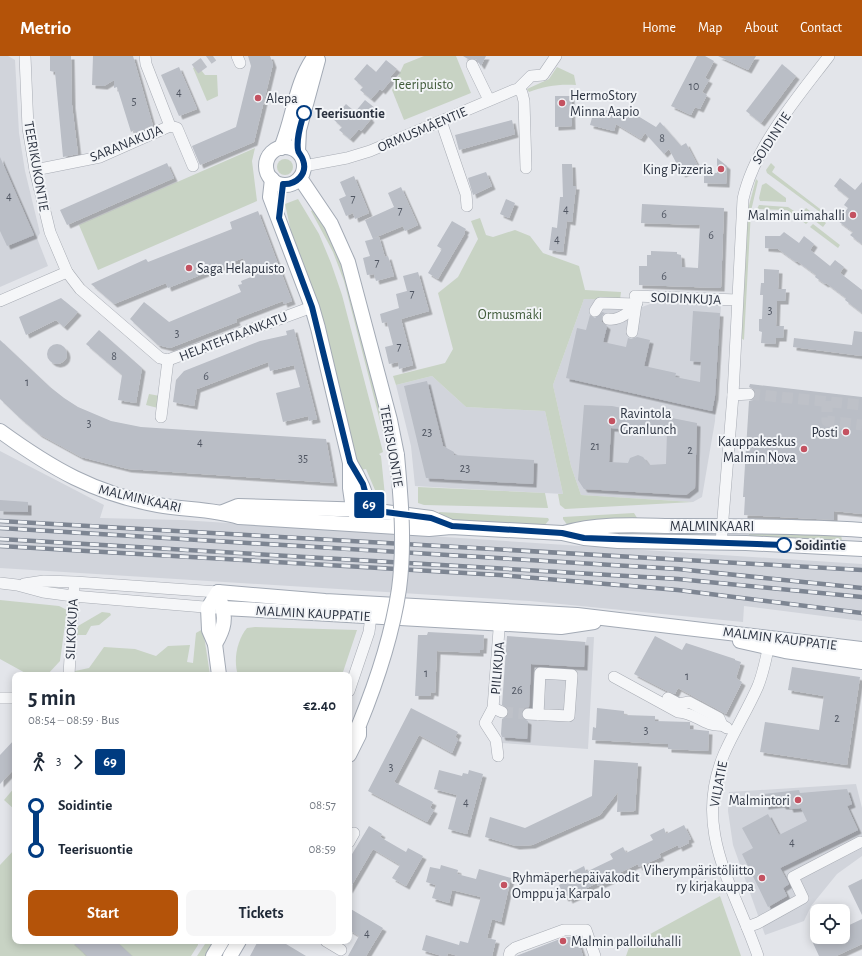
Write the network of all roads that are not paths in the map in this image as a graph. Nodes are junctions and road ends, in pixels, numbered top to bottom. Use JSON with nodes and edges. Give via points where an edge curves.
{"nodes":[{"id":1,"x":25,"y":56,"type":"edge"},
{"id":2,"x":145,"y":56,"type":"edge"},
{"id":3,"x":315,"y":56,"type":"edge"},
{"id":4,"x":319,"y":56,"type":"edge"},
{"id":5,"x":556,"y":56,"type":"edge"},
{"id":6,"x":829,"y":56,"type":"edge"},
{"id":7,"x":472,"y":66,"type":"dead end"},
{"id":8,"x":518,"y":89,"type":"junction"},
{"id":9,"x":489,"y":100,"type":"junction"},
{"id":10,"x":441,"y":121,"type":"junction"},
{"id":11,"x":170,"y":126,"type":"junction"},
{"id":12,"x":280,"y":148,"type":"junction"},
{"id":13,"x":298,"y":151,"type":"junction"},
{"id":14,"x":193,"y":166,"type":"dead end"},
{"id":15,"x":526,"y":168,"type":"dead end"},
{"id":16,"x":35,"y":170,"type":"junction"},
{"id":17,"x":302,"y":172,"type":"junction"},
{"id":18,"x":278,"y":182,"type":"junction"},
{"id":19,"x":467,"y":206,"type":"dead end"},
{"id":20,"x":67,"y":272,"type":"junction"},
{"id":21,"x":638,"y":299,"type":"junction"},
{"id":22,"x":737,"y":300,"type":"junction"},
{"id":23,"x":0,"y":301,"type":"edge"},
{"id":24,"x":312,"y":307,"type":"junction"},
{"id":25,"x":595,"y":311,"type":"dead end"},
{"id":26,"x":608,"y":319,"type":"dead end"},
{"id":27,"x":632,"y":332,"type":"dead end"},
{"id":28,"x":168,"y":360,"type":"junction"},
{"id":29,"x":749,"y":394,"type":"tunnel mouth"},
{"id":30,"x":733,"y":395,"type":"junction"},
{"id":31,"x":161,"y":417,"type":"dead end"},
{"id":32,"x":0,"y":431,"type":"edge"},
{"id":33,"x":350,"y":462,"type":"junction"},
{"id":34,"x":353,"y":509,"type":"junction"},
{"id":35,"x":370,"y":510,"type":"junction"},
{"id":36,"x":223,"y":512,"type":"junction"},
{"id":37,"x":360,"y":524,"type":"junction"},
{"id":38,"x":722,"y":525,"type":"junction"},
{"id":39,"x":452,"y":526,"type":"junction"},
{"id":40,"x":862,"y":530,"type":"edge"},
{"id":41,"x":562,"y":533,"type":"junction"},
{"id":42,"x":721,"y":543,"type":"junction"},
{"id":43,"x":862,"y":549,"type":"edge"},
{"id":44,"x":74,"y":582,"type":"junction"},
{"id":45,"x":0,"y":583,"type":"edge"},
{"id":46,"x":17,"y":585,"type":"junction"},
{"id":47,"x":218,"y":592,"type":"junction"},
{"id":48,"x":73,"y":596,"type":"junction"},
{"id":49,"x":208,"y":608,"type":"junction"},
{"id":50,"x":223,"y":608,"type":"junction"},
{"id":51,"x":372,"y":610,"type":"junction"},
{"id":52,"x":500,"y":617,"type":"junction"},
{"id":53,"x":770,"y":642,"type":"junction"},
{"id":54,"x":215,"y":644,"type":"junction"},
{"id":55,"x":862,"y":649,"type":"edge"},
{"id":56,"x":862,"y":662,"type":"edge"},
{"id":57,"x":69,"y":672,"type":"edge"},
{"id":58,"x":219,"y":672,"type":"edge"},
{"id":59,"x":614,"y":678,"type":"dead end"},
{"id":60,"x":635,"y":680,"type":"dead end"},
{"id":61,"x":352,"y":682,"type":"edge"},
{"id":62,"x":0,"y":698,"type":"edge"},
{"id":63,"x":12,"y":698,"type":"edge"},
{"id":64,"x":533,"y":714,"type":"joint"},
{"id":65,"x":722,"y":725,"type":"junction"},
{"id":66,"x":354,"y":731,"type":"edge"},
{"id":67,"x":734,"y":732,"type":"junction"},
{"id":68,"x":498,"y":756,"type":"dead end"},
{"id":69,"x":860,"y":842,"type":"dead end"},
{"id":70,"x":747,"y":927,"type":"junction"},
{"id":71,"x":220,"y":944,"type":"edge"},
{"id":72,"x":237,"y":944,"type":"edge"},
{"id":73,"x":331,"y":944,"type":"edge"},
{"id":74,"x":341,"y":950,"type":"dead end"},
{"id":75,"x":213,"y":956,"type":"edge"},
{"id":76,"x":230,"y":956,"type":"edge"},
{"id":77,"x":509,"y":956,"type":"edge"},
{"id":78,"x":595,"y":956,"type":"edge"},
{"id":79,"x":758,"y":956,"type":"edge"}],
"edges":[{"from":1,"to":16,"type":"street","name":"TEERIKUKONTIE","via":[[28,128]]},
{"from":2,"to":11,"type":"street"},
{"from":3,"to":12,"type":"main road","via":[[307,66],[300,84]]},
{"from":4,"to":13,"type":"main road","via":[[299,130]]},
{"from":5,"to":8,"type":"street","name":"ORMUSMÄENTIE","via":[[543,75],[531,76]]},
{"from":6,"to":22,"type":"street","name":"SOIDINTIE","via":[[761,151],[748,177],[742,200]]},
{"from":7,"to":9,"type":"street"},
{"from":8,"to":9,"type":"street","name":"ORMUSMÄENTIE"},
{"from":8,"to":15,"type":"street","via":[[524,101]]},
{"from":9,"to":10,"type":"street","name":"ORMUSMÄENTIE"},
{"from":10,"to":17,"type":"street","name":"ORMUSMÄENTIE","via":[[365,153]]},
{"from":10,"to":19,"type":"street","via":[[466,194]]},
{"from":11,"to":14,"type":"street","via":[[177,128]]},
{"from":11,"to":16,"type":"street","name":"SARANAKUJA","via":[[100,157]]},
{"from":12,"to":13,"type":"main road","via":[[288,147]]},
{"from":12,"to":18,"type":"main road","via":[[271,154],[267,161],[267,169]]},
{"from":13,"to":17,"type":"main road","via":[[302,158]]},
{"from":16,"to":20,"type":"street","name":"TEERIKUKONTIE","via":[[50,232]]},
{"from":17,"to":18,"type":"main road","via":[[290,184]]},
{"from":17,"to":66,"type":"main road","name":"TEERISUONTIE","bridge":true,"via":[[331,224],[348,262],[397,455],[402,518],[399,589],[383,661],[374,688]]},
{"from":18,"to":24,"type":"main road","via":[[270,197]]},
{"from":20,"to":23,"type":"street"},
{"from":20,"to":28,"type":"street","name":"HELATEHTAANKATU","via":[[74,284],[160,358]]},
{"from":21,"to":22,"type":"street","name":"SOIDINKUJA"},
{"from":21,"to":25,"type":"street","name":"SOIDINKUJA","via":[[600,303]]},
{"from":21,"to":26,"type":"street","via":[[630,311],[616,319]]},
{"from":21,"to":27,"type":"street"},
{"from":22,"to":30,"type":"street","name":"SOIDINTIE"},
{"from":24,"to":28,"type":"street","name":"HELATEHTAANKATU"},
{"from":24,"to":33,"type":"main road"},
{"from":28,"to":31,"type":"street"},
{"from":29,"to":30,"type":"street"},
{"from":30,"to":38,"type":"street","name":"SOIDINTIE"},
{"from":32,"to":36,"type":"main road","name":"MALMINKAARI","via":[[60,471],[90,486],[156,505]]},
{"from":33,"to":34,"type":"main road"},
{"from":33,"to":35,"type":"main road","via":[[363,484]]},
{"from":34,"to":35,"type":"main road","name":"MALMINKAARI"},
{"from":34,"to":36,"type":"main road","name":"MALMINKAARI","via":[[238,506]]},
{"from":34,"to":37,"type":"main road"},
{"from":35,"to":37,"type":"main road"},
{"from":35,"to":39,"type":"main road","name":"MALMINKAARI","via":[[431,518]]},
{"from":36,"to":37,"type":"main road","name":"MALMINKAARI","via":[[239,517]]},
{"from":37,"to":39,"type":"main road","name":"MALMINKAARI","via":[[429,529]]},
{"from":38,"to":40,"type":"main road","name":"MALMINKAARI"},
{"from":38,"to":41,"type":"main road","name":"MALMINKAARI","via":[[602,526]]},
{"from":38,"to":42,"type":"street","name":"SOIDINTIE"},
{"from":39,"to":41,"type":"main road","name":"MALMINKAARI"},
{"from":41,"to":42,"type":"main road","name":"MALMINKAARI","via":[[618,541]]},
{"from":42,"to":43,"type":"main road","name":"MALMINKAARI"},
{"from":44,"to":46,"type":"street","name":"MALMIN KAUPPATIE","via":[[44,581]]},
{"from":44,"to":47,"type":"street","name":"MALMIN KAUPPATIE"},
{"from":44,"to":48,"type":"street","name":"SILKOKUJA"},
{"from":45,"to":46,"type":"street","name":"MALMIN KAUPPATIE"},
{"from":46,"to":48,"type":"street","name":"MALMIN KAUPPATIE"},
{"from":47,"to":49,"type":"main road"},
{"from":47,"to":50,"type":"main road"},
{"from":47,"to":51,"type":"main road","name":"MALMIN KAUPPATIE"},
{"from":48,"to":49,"type":"street","name":"MALMIN KAUPPATIE"},
{"from":48,"to":57,"type":"street","name":"SILKOKUJA"},
{"from":49,"to":50,"type":"street","name":"MALMIN KAUPPATIE"},
{"from":49,"to":54,"type":"main road","via":[[208,630]]},
{"from":50,"to":51,"type":"main road","name":"MALMIN KAUPPATIE"},
{"from":50,"to":54,"type":"main road","via":[[223,630]]},
{"from":51,"to":52,"type":"main road","name":"MALMIN KAUPPATIE"},
{"from":51,"to":61,"type":"street","via":[[369,632]]},
{"from":52,"to":53,"type":"main road","name":"MALMIN KAUPPATIE","via":[[576,615],[697,629]]},
{"from":52,"to":68,"type":"street","name":"PIILIKUJA","via":[[498,710],[485,723],[496,740]]},
{"from":53,"to":55,"type":"main road","name":"MALMIN KAUPPATIE"},
{"from":53,"to":56,"type":"main road","name":"MALMIN KAUPPATIE"},
{"from":53,"to":67,"type":"street","name":"VILJATIE","via":[[758,686]]},
{"from":54,"to":58,"type":"main road"},
{"from":59,"to":65,"type":"street","via":[[678,712],[689,712],[713,726]]},
{"from":60,"to":65,"type":"street","via":[[679,704],[689,702],[719,718]]},
{"from":62,"to":63,"type":"street"},
{"from":64,"to":64,"type":"street","via":[[569,716],[572,675],[540,673]]},
{"from":65,"to":67,"type":"street"},
{"from":67,"to":70,"type":"street","name":"VILJATIE","via":[[718,774],[712,804],[712,820],[716,848]]},
{"from":69,"to":70,"type":"street","via":[[793,877],[803,898]]},
{"from":70,"to":79,"type":"street","name":"VILJATIE"},
{"from":71,"to":75,"type":"main road"},
{"from":72,"to":76,"type":"main road"},
{"from":73,"to":74,"type":"street"},
{"from":77,"to":78,"type":"street","via":[[515,948],[564,930],[586,930]]}]}
